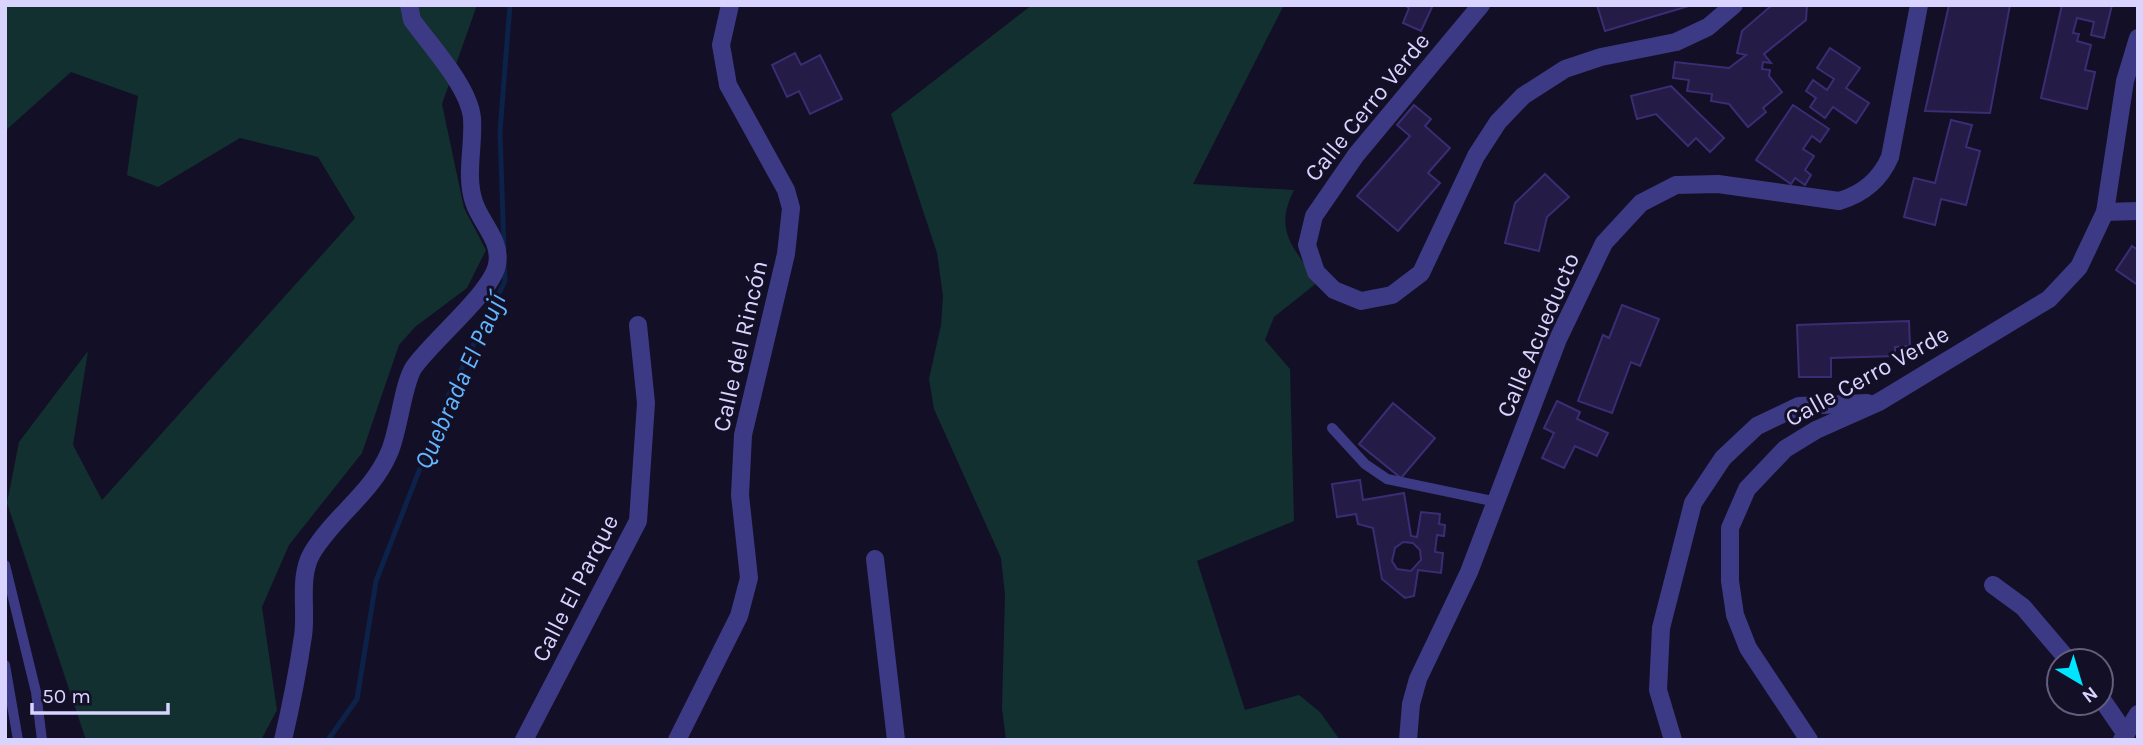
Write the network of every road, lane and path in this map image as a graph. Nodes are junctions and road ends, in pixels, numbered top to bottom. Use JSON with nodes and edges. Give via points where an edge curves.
{"nodes":[{"id":1,"x":409,"y":5,"type":"edge"},
{"id":2,"x":730,"y":5,"type":"edge"},
{"id":3,"x":1481,"y":5,"type":"edge"},
{"id":4,"x":1734,"y":5,"type":"edge"},
{"id":5,"x":1919,"y":5,"type":"edge"},
{"id":6,"x":2138,"y":38,"type":"edge"},
{"id":7,"x":2138,"y":211,"type":"edge"},
{"id":8,"x":2105,"y":212,"type":"junction"},
{"id":9,"x":638,"y":325,"type":"dead end"},
{"id":10,"x":1879,"y":402,"type":"junction"},
{"id":11,"x":1332,"y":428,"type":"dead end"},
{"id":12,"x":1497,"y":502,"type":"junction"},
{"id":13,"x":875,"y":559,"type":"dead end"},
{"id":14,"x":5,"y":565,"type":"edge"},
{"id":15,"x":1993,"y":585,"type":"dead end"},
{"id":16,"x":2057,"y":647,"type":"edge"},
{"id":17,"x":5,"y":665,"type":"edge"},
{"id":18,"x":2138,"y":714,"type":"edge"},
{"id":19,"x":2112,"y":717,"type":"edge"},
{"id":20,"x":2123,"y":737,"type":"edge"},
{"id":21,"x":18,"y":740,"type":"edge"},
{"id":22,"x":42,"y":740,"type":"edge"},
{"id":23,"x":283,"y":740,"type":"edge"},
{"id":24,"x":524,"y":740,"type":"edge"},
{"id":25,"x":677,"y":740,"type":"edge"},
{"id":26,"x":896,"y":740,"type":"edge"},
{"id":27,"x":1408,"y":740,"type":"edge"},
{"id":28,"x":1673,"y":740,"type":"edge"},
{"id":29,"x":1809,"y":740,"type":"edge"}],
"edges":[{"from":1,"to":23,"type":"street","via":[[412,20],[467,97],[472,117],[470,184],[474,204],[494,237],[497,267],[487,285],[412,370],[390,452],[375,480],[311,554],[304,586],[304,634]]},
{"from":2,"to":25,"type":"street","name":"Calle del Rincón","via":[[721,45],[728,85],[786,190],[791,208],[772,324],[743,435],[740,495],[749,578],[739,617]]},
{"from":3,"to":4,"type":"street","name":"Calle Cerro Verde","via":[[1332,185],[1314,216],[1307,245],[1316,272],[1334,290],[1361,301],[1382,297],[1392,295],[1421,273],[1476,156],[1498,122],[1523,96],[1565,69],[1676,42],[1708,27]]},
{"from":5,"to":12,"type":"street","name":"Calle Acueducto","via":[[1891,157],[1870,186],[1839,201],[1718,184],[1676,185],[1641,203],[1604,243],[1558,339]]},
{"from":6,"to":8,"type":"street","name":"Calle Cerro Verde","via":[[2125,81]]},
{"from":7,"to":8,"type":"street"},
{"from":8,"to":10,"type":"street","name":"Calle Cerro Verde","via":[[2079,267],[2049,299]]},
{"from":9,"to":24,"type":"street","name":"Calle El Parque","via":[[646,403],[638,521]]},
{"from":10,"to":28,"type":"street","via":[[1800,406],[1757,426],[1723,458],[1693,503],[1661,628],[1658,690]]},
{"from":10,"to":29,"type":"street","name":"Calle Cerro Verde","via":[[1785,449],[1747,489],[1730,528],[1735,615],[1748,648]]},
{"from":11,"to":12,"type":"lane","via":[[1364,464],[1387,479]]},
{"from":12,"to":27,"type":"street","name":"Calle Acueducto","via":[[1418,679]]},
{"from":13,"to":26,"type":"street"},
{"from":14,"to":22,"type":"lane","via":[[36,692]]},
{"from":15,"to":16,"type":"street","via":[[2023,607]]},
{"from":17,"to":21,"type":"lane"},
{"from":18,"to":20,"type":"street"},
{"from":19,"to":20,"type":"street"}]}
